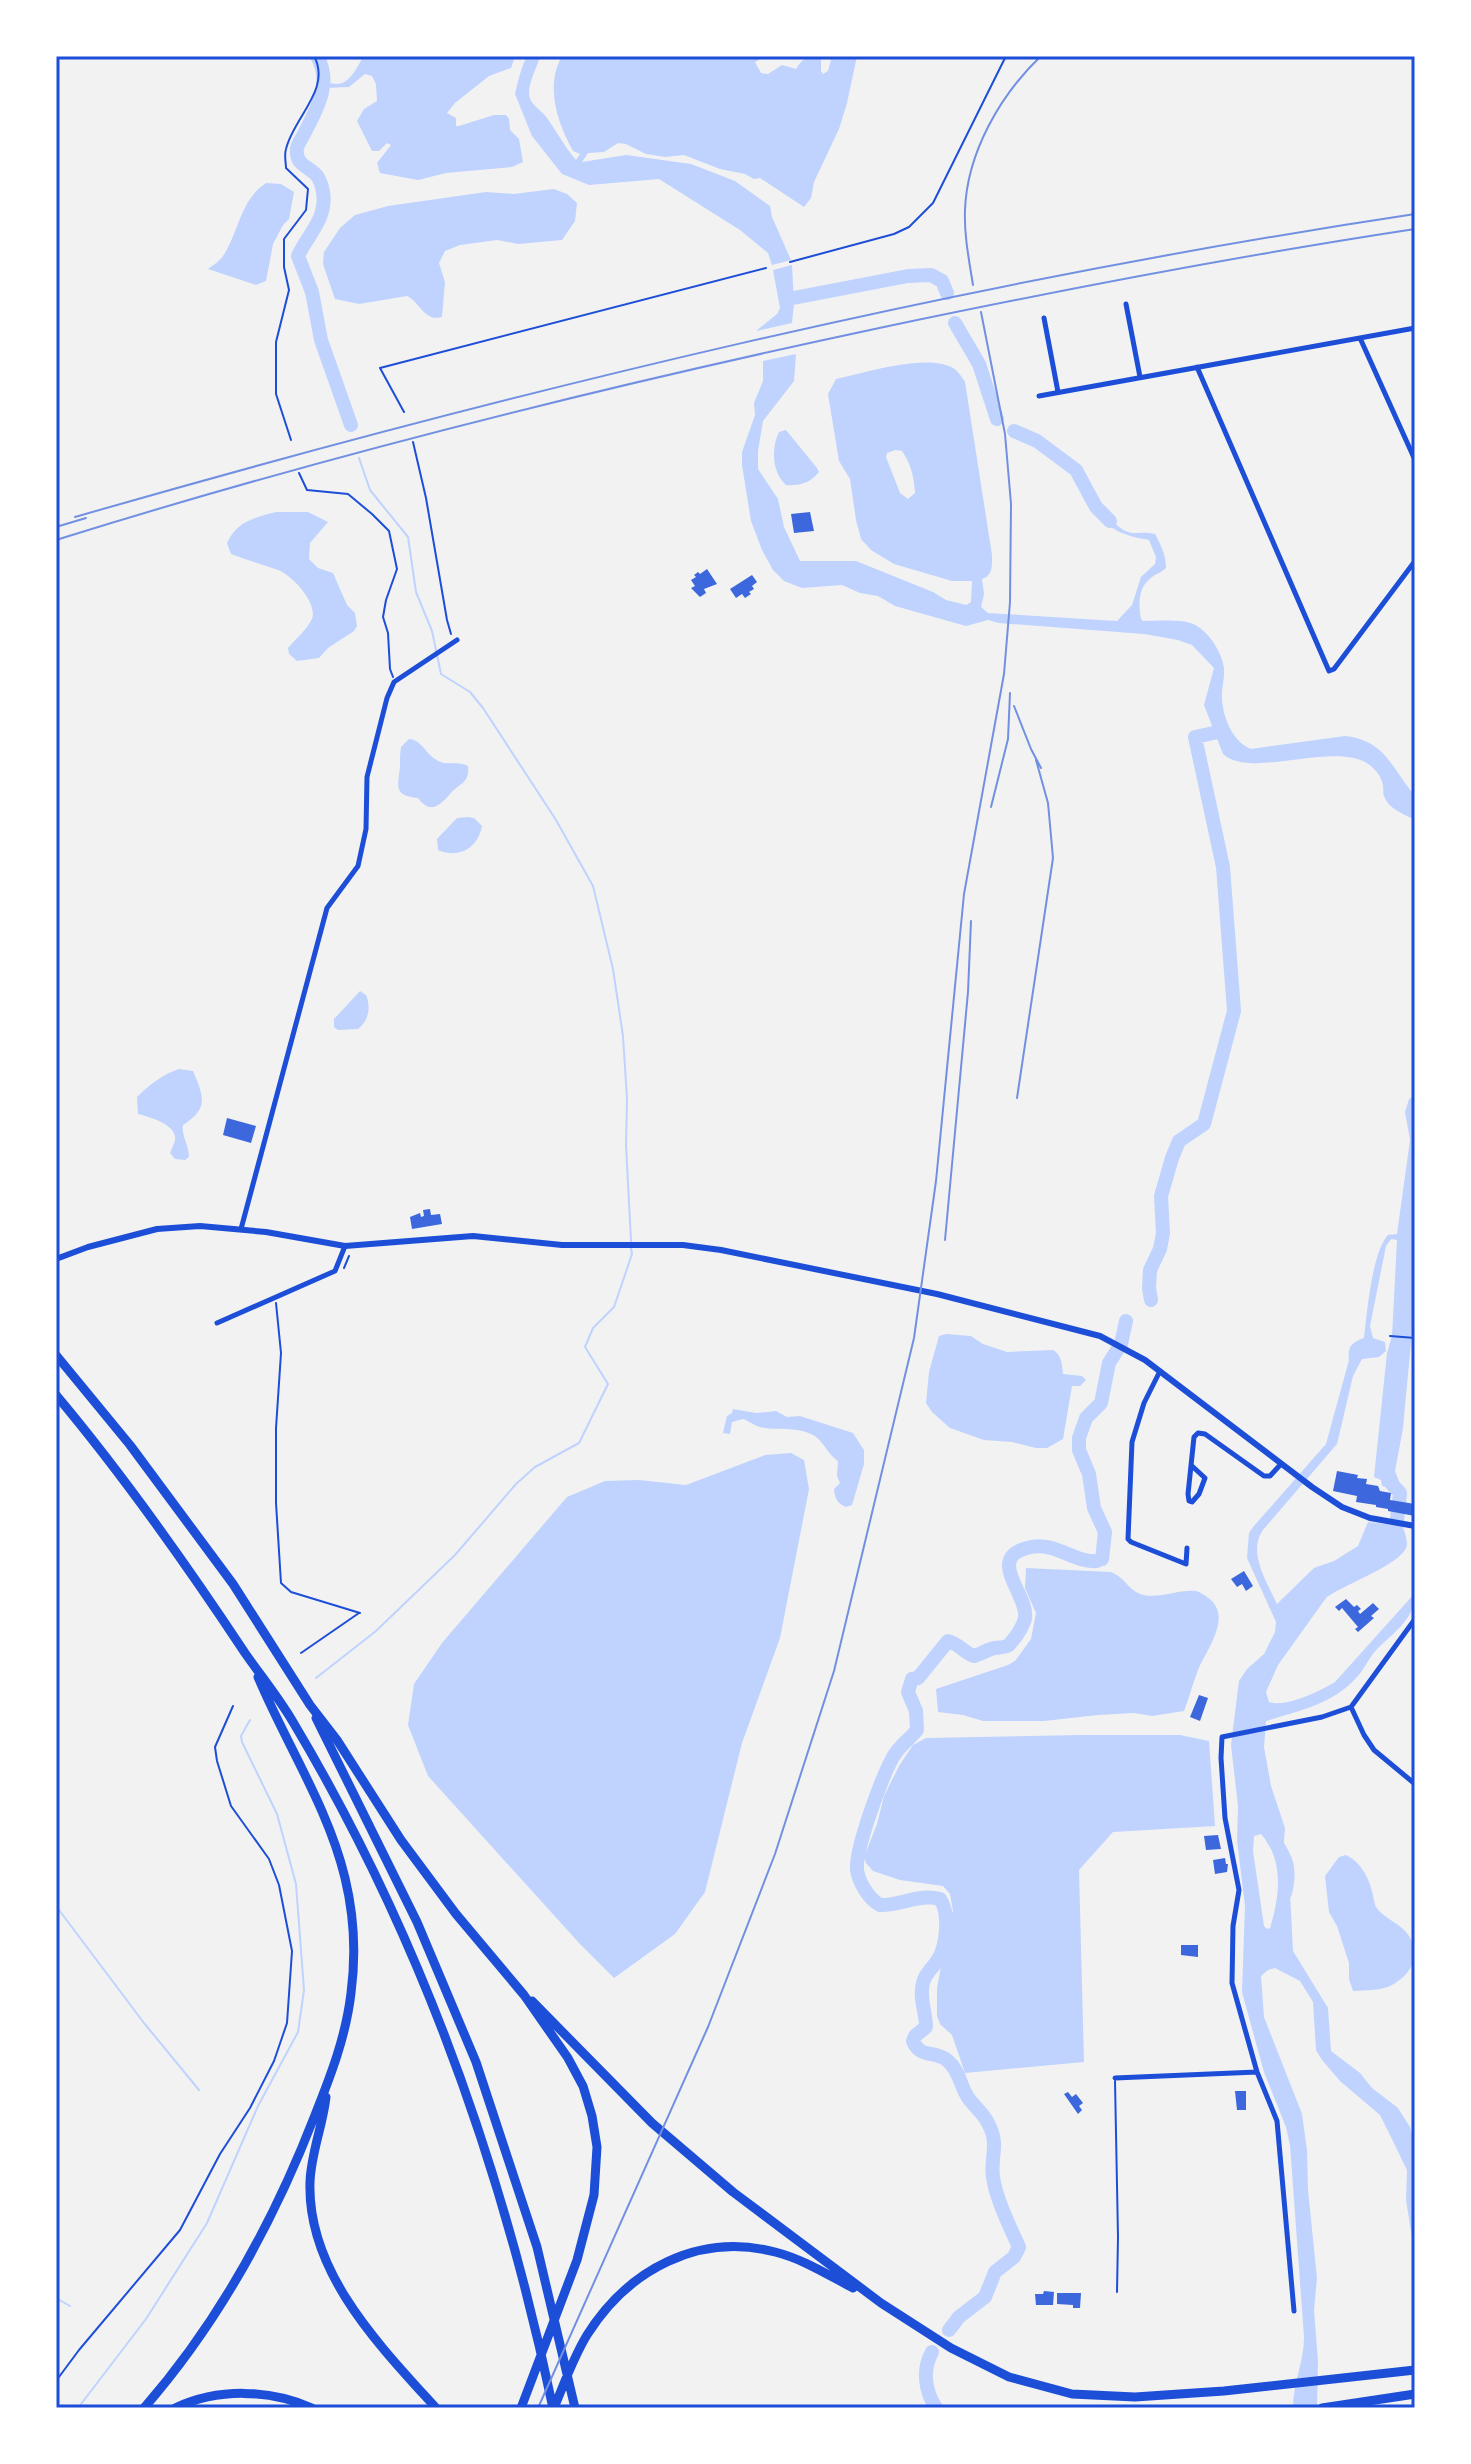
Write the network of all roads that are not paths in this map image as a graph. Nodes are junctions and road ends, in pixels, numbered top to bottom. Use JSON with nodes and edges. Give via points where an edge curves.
{"nodes":[{"id":1,"x":1126,"y":304,"type":"dead end"},
{"id":2,"x":1044,"y":318,"type":"dead end"},
{"id":3,"x":1415,"y":328,"type":"edge"},
{"id":4,"x":1360,"y":338,"type":"junction"},
{"id":5,"x":1197,"y":367,"type":"junction"},
{"id":6,"x":1140,"y":377,"type":"junction"},
{"id":7,"x":1058,"y":392,"type":"junction"},
{"id":8,"x":1039,"y":396,"type":"dead end"},
{"id":9,"x":1415,"y":460,"type":"edge"},
{"id":10,"x":1415,"y":561,"type":"edge"},
{"id":11,"x":456,"y":641,"type":"road end"},
{"id":12,"x":242,"y":1227,"type":"junction"},
{"id":13,"x":347,"y":1246,"type":"junction"},
{"id":14,"x":56,"y":1259,"type":"edge"},
{"id":15,"x":217,"y":1323,"type":"dead end"},
{"id":16,"x":56,"y":1355,"type":"edge"},
{"id":17,"x":1160,"y":1371,"type":"junction"},
{"id":18,"x":56,"y":1395,"type":"edge"},
{"id":19,"x":1281,"y":1464,"type":"junction"},
{"id":20,"x":1192,"y":1466,"type":"junction"},
{"id":21,"x":1412,"y":1525,"type":"edge"},
{"id":22,"x":1187,"y":1548,"type":"dead end"},
{"id":23,"x":1415,"y":1619,"type":"edge"},
{"id":24,"x":252,"y":1663,"type":"junction"},
{"id":25,"x":310,"y":1705,"type":"junction"},
{"id":26,"x":1351,"y":1707,"type":"junction"},
{"id":27,"x":1415,"y":1784,"type":"edge"},
{"id":28,"x":524,"y":1995,"type":"junction"},
{"id":29,"x":1257,"y":2072,"type":"junction"},
{"id":30,"x":1115,"y":2078,"type":"joint"},
{"id":31,"x":327,"y":2087,"type":"junction"},
{"id":32,"x":1117,"y":2292,"type":"dead end"},
{"id":33,"x":881,"y":2303,"type":"junction"},
{"id":34,"x":1294,"y":2311,"type":"dead end"},
{"id":35,"x":1415,"y":2370,"type":"edge"},
{"id":36,"x":1415,"y":2394,"type":"edge"},
{"id":37,"x":144,"y":2408,"type":"edge"},
{"id":38,"x":175,"y":2408,"type":"edge"},
{"id":39,"x":312,"y":2408,"type":"edge"},
{"id":40,"x":436,"y":2408,"type":"edge"},
{"id":41,"x":521,"y":2408,"type":"edge"},
{"id":42,"x":554,"y":2408,"type":"edge"},
{"id":43,"x":575,"y":2408,"type":"edge"},
{"id":44,"x":1322,"y":2408,"type":"edge"}],
"edges":[{"from":1,"to":6,"type":"street"},
{"from":2,"to":7,"type":"street"},
{"from":3,"to":4,"type":"street"},
{"from":4,"to":5,"type":"street"},
{"from":4,"to":9,"type":"street"},
{"from":5,"to":6,"type":"street"},
{"from":5,"to":10,"type":"street","via":[[1327,669],[1331,672]]},
{"from":6,"to":7,"type":"street"},
{"from":7,"to":8,"type":"street"},
{"from":11,"to":12,"type":"street","via":[[394,682],[387,698],[367,777],[366,829],[358,866],[327,908]]},
{"from":12,"to":13,"type":"street"},
{"from":12,"to":14,"type":"street","via":[[157,1229]]},
{"from":13,"to":15,"type":"street","via":[[335,1271]]},
{"from":13,"to":17,"type":"street","via":[[473,1236],[721,1250],[937,1294],[1080,1330],[1125,1348]]},
{"from":16,"to":25,"type":"highway","via":[[233,1584]]},
{"from":17,"to":19,"type":"street"},
{"from":17,"to":22,"type":"street","via":[[1132,1442],[1128,1539],[1186,1564]]},
{"from":18,"to":24,"type":"highway","via":[[143,1504]]},
{"from":19,"to":20,"type":"street","via":[[1264,1476],[1198,1433]]},
{"from":19,"to":21,"type":"street","via":[[1342,1507]]},
{"from":20,"to":20,"type":"street","via":[[1188,1494],[1192,1502],[1205,1480]]},
{"from":23,"to":26,"type":"street"},
{"from":24,"to":31,"type":"highway","via":[[323,1814],[350,1907],[352,1990]]},
{"from":24,"to":42,"type":"highway","via":[[312,1755],[404,1940],[494,2176]]},
{"from":25,"to":28,"type":"highway","via":[[420,1866]]},
{"from":25,"to":43,"type":"highway","via":[[405,1896],[490,2101],[537,2247]]},
{"from":26,"to":27,"type":"street","via":[[1374,1750]]},
{"from":26,"to":29,"type":"street","via":[[1222,1737],[1225,1818],[1239,1890],[1232,1983]]},
{"from":28,"to":33,"type":"highway","via":[[707,2172]]},
{"from":28,"to":41,"type":"highway","via":[[583,2086],[597,2162],[586,2231]]},
{"from":29,"to":30,"type":"street"},
{"from":29,"to":34,"type":"street","via":[[1277,2121]]},
{"from":30,"to":32,"type":"lane"},
{"from":31,"to":37,"type":"highway","via":[[292,2174],[243,2268]]},
{"from":31,"to":40,"type":"highway","via":[[310,2181],[321,2251],[358,2315]]},
{"from":33,"to":35,"type":"highway","via":[[1009,2377],[1094,2397]]},
{"from":33,"to":42,"type":"highway","via":[[776,2252],[725,2247],[691,2252],[646,2272],[606,2308],[580,2348]]},
{"from":36,"to":44,"type":"highway"},
{"from":38,"to":39,"type":"highway","via":[[240,2394]]}]}
